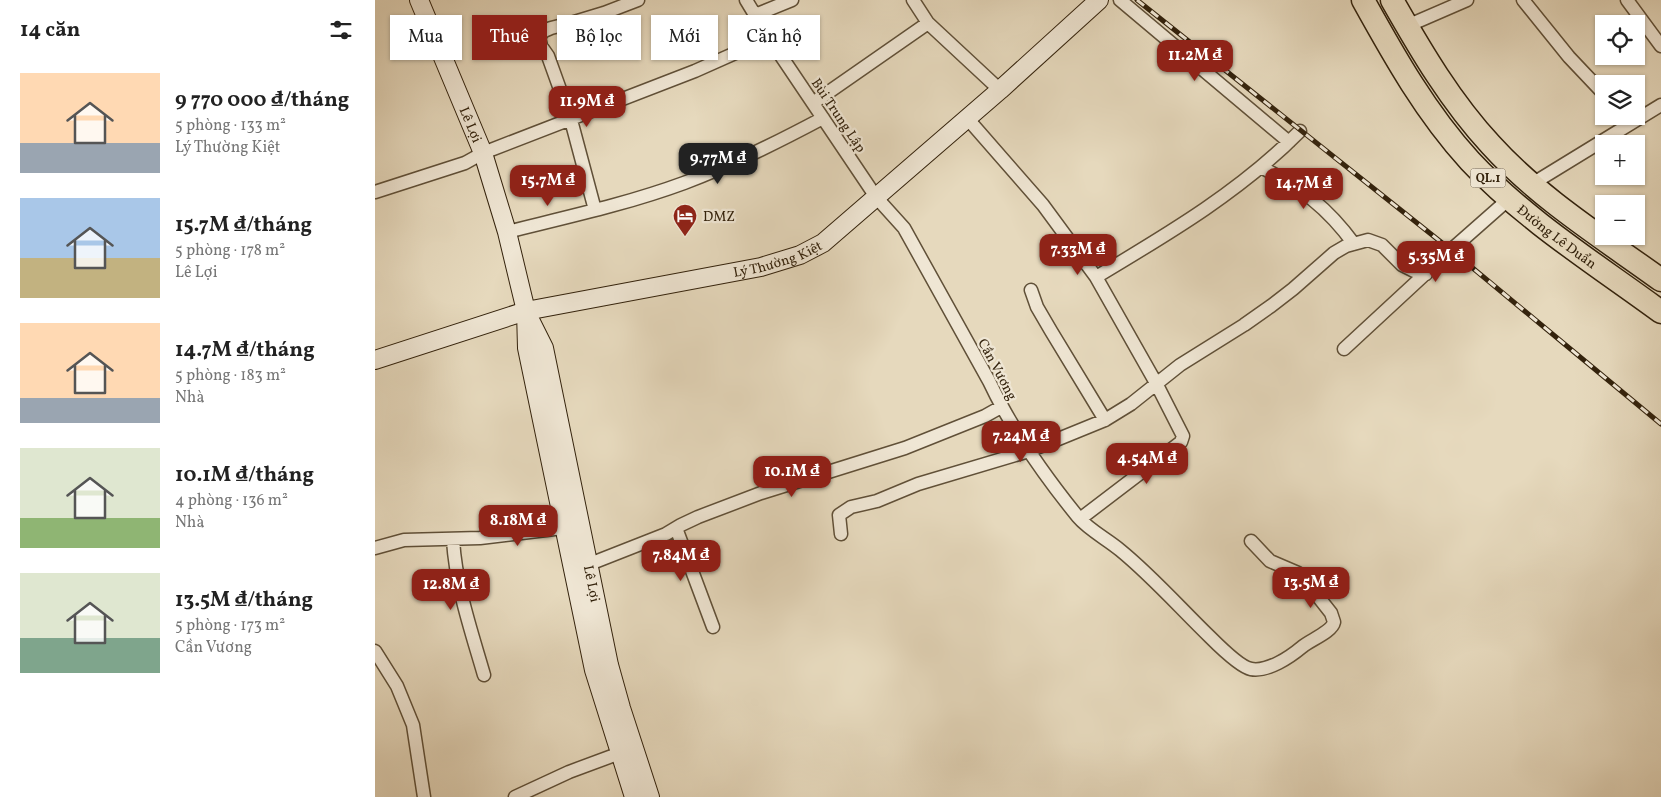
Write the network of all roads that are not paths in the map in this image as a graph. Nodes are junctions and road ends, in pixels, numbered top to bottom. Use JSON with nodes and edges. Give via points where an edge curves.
{"nodes":[{"id":1,"x":419,"y":0,"type":"edge"},
{"id":2,"x":637,"y":0,"type":"edge"},
{"id":3,"x":746,"y":0,"type":"edge"},
{"id":4,"x":793,"y":0,"type":"edge"},
{"id":5,"x":913,"y":0,"type":"edge"},
{"id":6,"x":1099,"y":0,"type":"edge"},
{"id":7,"x":1119,"y":0,"type":"edge"},
{"id":8,"x":1363,"y":0,"type":"edge"},
{"id":9,"x":1392,"y":0,"type":"edge"},
{"id":10,"x":1467,"y":0,"type":"edge"},
{"id":11,"x":1523,"y":0,"type":"edge"},
{"id":12,"x":1627,"y":0,"type":"edge"},
{"id":13,"x":755,"y":15,"type":"joint"},
{"id":14,"x":928,"y":23,"type":"junction"},
{"id":15,"x":1407,"y":26,"type":"junction"},
{"id":16,"x":1661,"y":46,"type":"edge"},
{"id":17,"x":728,"y":56,"type":"edge"},
{"id":18,"x":784,"y":60,"type":"edge"},
{"id":19,"x":1595,"y":84,"type":"edge"},
{"id":20,"x":1000,"y":90,"type":"junction"},
{"id":21,"x":813,"y":103,"type":"junction"},
{"id":22,"x":1661,"y":104,"type":"edge"},
{"id":23,"x":1645,"y":112,"type":"edge"},
{"id":24,"x":823,"y":118,"type":"junction"},
{"id":25,"x":967,"y":118,"type":"junction"},
{"id":26,"x":571,"y":120,"type":"junction"},
{"id":27,"x":1620,"y":125,"type":"edge"},
{"id":28,"x":1300,"y":131,"type":"dead end"},
{"id":29,"x":1289,"y":142,"type":"junction"},
{"id":30,"x":483,"y":153,"type":"junction"},
{"id":31,"x":1261,"y":167,"type":"junction"},
{"id":32,"x":1532,"y":184,"type":"junction"},
{"id":33,"x":375,"y":192,"type":"edge"},
{"id":34,"x":877,"y":197,"type":"junction"},
{"id":35,"x":1510,"y":198,"type":"junction"},
{"id":36,"x":595,"y":210,"type":"junction"},
{"id":37,"x":507,"y":232,"type":"junction"},
{"id":38,"x":1354,"y":244,"type":"junction"},
{"id":39,"x":1425,"y":274,"type":"junction"},
{"id":40,"x":1096,"y":277,"type":"junction"},
{"id":41,"x":1661,"y":280,"type":"edge"},
{"id":42,"x":1031,"y":290,"type":"dead end"},
{"id":43,"x":526,"y":311,"type":"junction"},
{"id":44,"x":1661,"y":312,"type":"edge"},
{"id":45,"x":1344,"y":349,"type":"dead end"},
{"id":46,"x":375,"y":360,"type":"edge"},
{"id":47,"x":1156,"y":383,"type":"junction"},
{"id":48,"x":1001,"y":407,"type":"junction"},
{"id":49,"x":1105,"y":420,"type":"junction"},
{"id":50,"x":1029,"y":451,"type":"junction"},
{"id":51,"x":1080,"y":519,"type":"junction"},
{"id":52,"x":572,"y":526,"type":"junction"},
{"id":53,"x":676,"y":528,"type":"junction"},
{"id":54,"x":841,"y":534,"type":"dead end"},
{"id":55,"x":453,"y":540,"type":"junction"},
{"id":56,"x":1251,"y":541,"type":"dead end"},
{"id":57,"x":375,"y":548,"type":"edge"},
{"id":58,"x":581,"y":567,"type":"junction"},
{"id":59,"x":713,"y":627,"type":"dead end"},
{"id":60,"x":375,"y":651,"type":"edge"},
{"id":61,"x":602,"y":668,"type":"junction"},
{"id":62,"x":484,"y":675,"type":"dead end"},
{"id":63,"x":619,"y":753,"type":"junction"},
{"id":64,"x":424,"y":797,"type":"edge"},
{"id":65,"x":515,"y":797,"type":"edge"},
{"id":66,"x":634,"y":797,"type":"edge"},
{"id":67,"x":650,"y":797,"type":"edge"}],
"edges":[{"from":1,"to":30,"type":"street","name":"Lê Lợi"},
{"from":2,"to":26,"type":"street","via":[[551,28],[539,37]]},
{"from":3,"to":13,"type":"street","name":"Bùi Trung Lập"},
{"from":4,"to":13,"type":"street"},
{"from":5,"to":14,"type":"street"},
{"from":6,"to":20,"type":"street","name":"Lý Thường Kiệt"},
{"from":7,"to":29,"type":"street"},
{"from":8,"to":35,"type":"highway","name":"Đường Lê Duẩn","number":"QL.1","via":[[1429,110],[1471,161]]},
{"from":9,"to":15,"type":"highway","name":"Đường Lê Duẩn","number":"QL.1"},
{"from":10,"to":15,"type":"street"},
{"from":11,"to":19,"type":"street"},
{"from":12,"to":16,"type":"street"},
{"from":14,"to":20,"type":"street"},
{"from":14,"to":21,"type":"street"},
{"from":15,"to":32,"type":"highway","name":"Đường Lê Duẩn","number":"QL.1","via":[[1451,96],[1491,145]]},
{"from":17,"to":26,"type":"street"},
{"from":18,"to":21,"type":"street","name":"Bùi Trung Lập"},
{"from":20,"to":25,"type":"street","name":"Lý Thường Kiệt"},
{"from":21,"to":24,"type":"street","name":"Bùi Trung Lập"},
{"from":22,"to":23,"type":"street"},
{"from":24,"to":34,"type":"street","name":"Bùi Trung Lập"},
{"from":24,"to":36,"type":"street","via":[[725,167]]},
{"from":25,"to":34,"type":"street","name":"Lý Thường Kiệt"},
{"from":25,"to":40,"type":"street","via":[[1043,204]]},
{"from":26,"to":30,"type":"street"},
{"from":26,"to":36,"type":"street"},
{"from":27,"to":32,"type":"street"},
{"from":28,"to":29,"type":"street"},
{"from":29,"to":31,"type":"street"},
{"from":30,"to":33,"type":"street","via":[[465,163]]},
{"from":30,"to":37,"type":"street","name":"Lê Lợi"},
{"from":31,"to":38,"type":"street","via":[[1289,182],[1320,205]]},
{"from":31,"to":40,"type":"street","via":[[1214,204]]},
{"from":32,"to":41,"type":"highway","name":"Đường Lê Duẩn","number":"QL.1"},
{"from":34,"to":43,"type":"street","name":"Lý Thường Kiệt","via":[[823,243],[800,255],[761,267]]},
{"from":34,"to":48,"type":"street","name":"Cần Vương","via":[[904,228]]},
{"from":35,"to":39,"type":"street"},
{"from":35,"to":44,"type":"highway","name":"Đường Lê Duẩn","number":"QL.1","via":[[1528,215]]},
{"from":36,"to":37,"type":"street"},
{"from":37,"to":43,"type":"street","name":"Lê Lợi"},
{"from":38,"to":39,"type":"street","via":[[1367,240],[1382,246],[1402,265]]},
{"from":38,"to":47,"type":"street","via":[[1334,253],[1271,306]]},
{"from":39,"to":45,"type":"street"},
{"from":40,"to":47,"type":"street"},
{"from":42,"to":49,"type":"street","via":[[1037,307]]},
{"from":43,"to":46,"type":"street","name":"Lý Thường Kiệt"},
{"from":43,"to":52,"type":"street","name":"Lê Lợi","via":[[527,348],[550,418]]},
{"from":47,"to":49,"type":"street"},
{"from":47,"to":51,"type":"street","via":[[1183,436],[1182,441]]},
{"from":48,"to":50,"type":"street","name":"Cần Vương"},
{"from":48,"to":53,"type":"street","via":[[905,448],[761,493]]},
{"from":49,"to":50,"type":"street"},
{"from":50,"to":51,"type":"street","name":"Cần Vương"},
{"from":50,"to":54,"type":"street","via":[[846,509],[839,515]]},
{"from":51,"to":56,"type":"street","name":"Cần Vương","via":[[1121,550],[1243,666],[1256,669],[1283,661],[1333,624],[1331,613],[1305,580],[1298,573],[1270,561]]},
{"from":52,"to":55,"type":"street"},
{"from":52,"to":58,"type":"street","name":"Lê Lợi"},
{"from":53,"to":58,"type":"street"},
{"from":53,"to":59,"type":"street"},
{"from":55,"to":57,"type":"street","via":[[405,540]]},
{"from":55,"to":62,"type":"street","via":[[457,579]]},
{"from":58,"to":61,"type":"street","name":"Lê Lợi"},
{"from":60,"to":64,"type":"street","via":[[397,686],[413,726]]},
{"from":61,"to":63,"type":"street","name":"Lê Lợi"},
{"from":61,"to":67,"type":"street","name":"Lê Lợi","via":[[621,708]]},
{"from":63,"to":65,"type":"street"},
{"from":63,"to":66,"type":"street","name":"Lê Lợi"}]}
